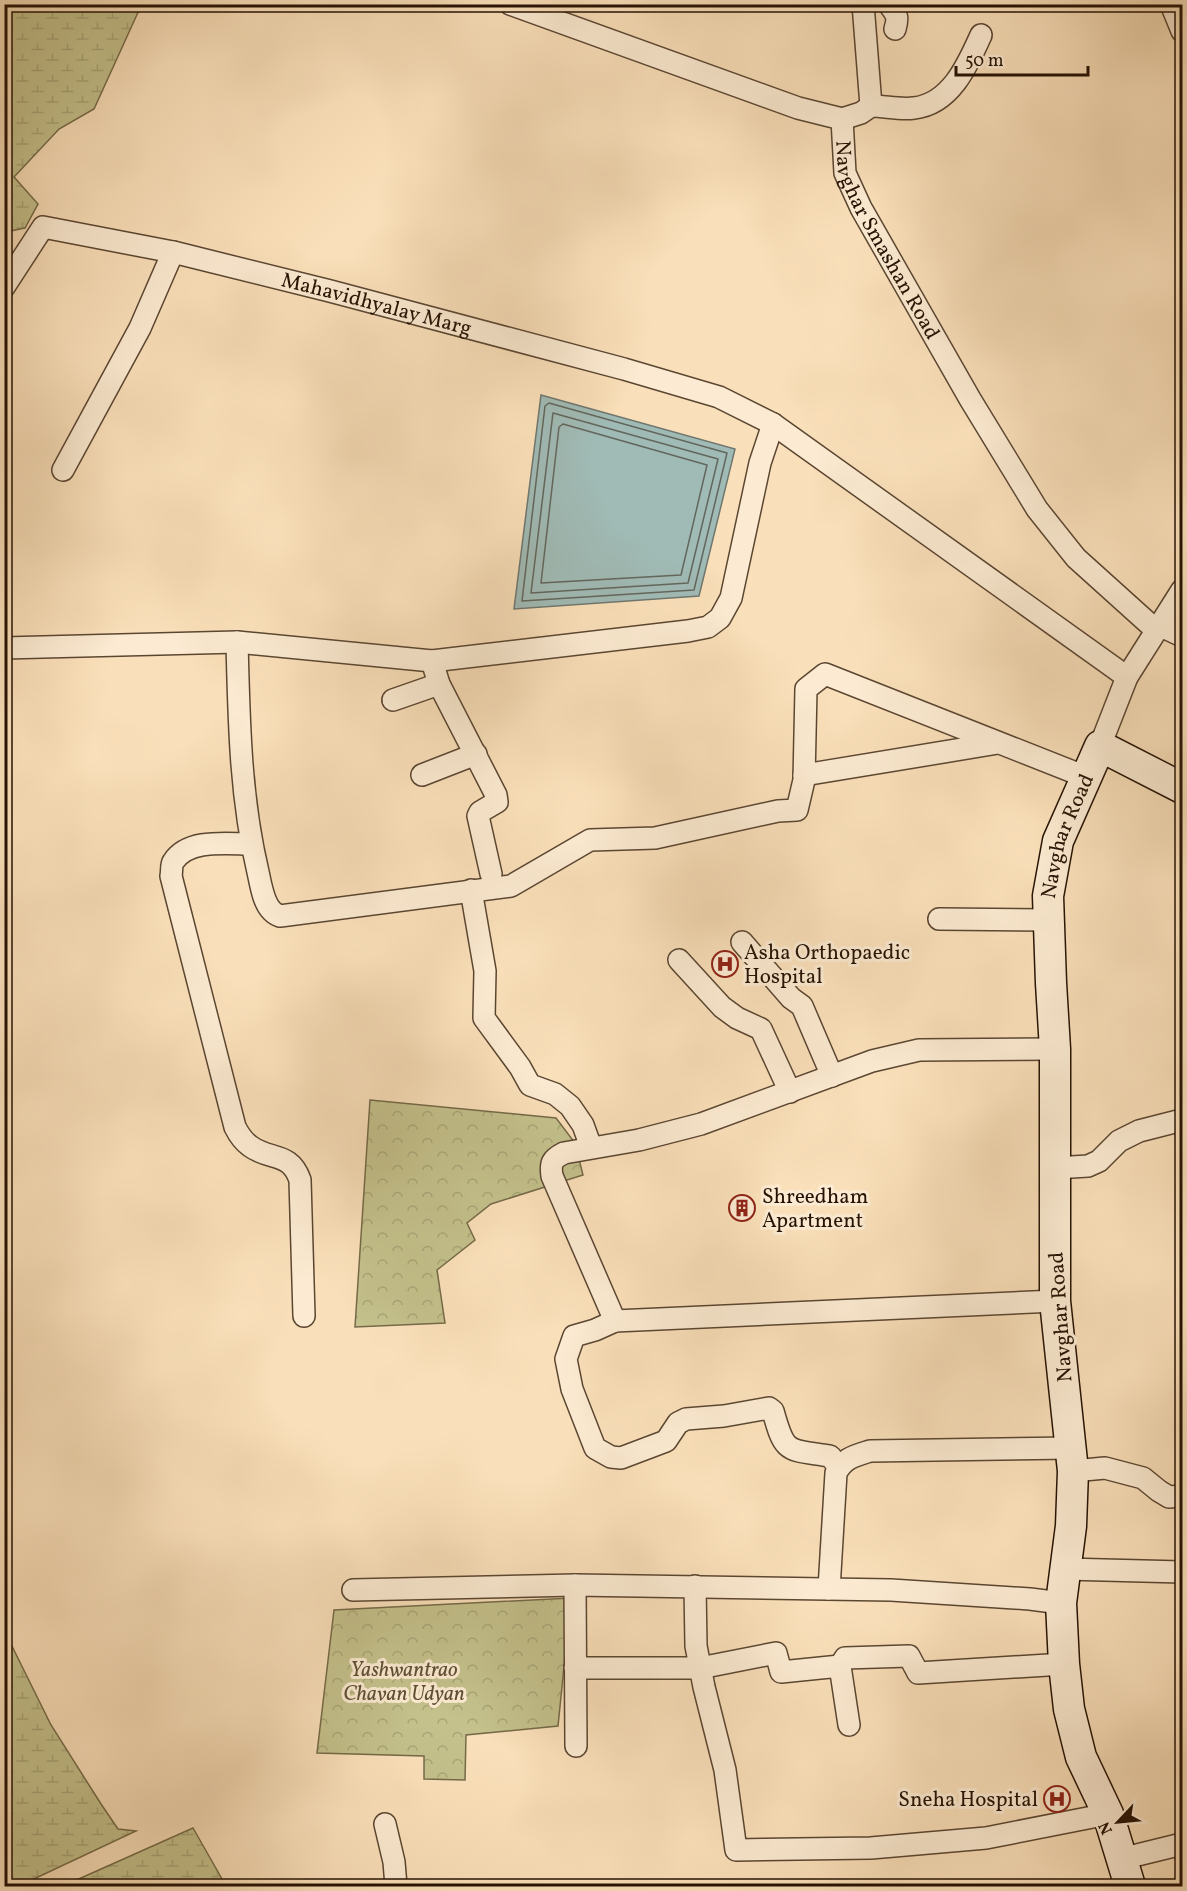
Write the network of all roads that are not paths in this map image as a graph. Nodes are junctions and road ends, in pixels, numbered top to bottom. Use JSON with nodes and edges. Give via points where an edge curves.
{"nodes":[{"id":1,"x":510,"y":4,"type":"edge"},
{"id":2,"x":863,"y":4,"type":"edge"},
{"id":3,"x":889,"y":4,"type":"edge"},
{"id":4,"x":1171,"y":4,"type":"edge"},
{"id":5,"x":895,"y":29,"type":"dead end"},
{"id":6,"x":1182,"y":31,"type":"edge"},
{"id":7,"x":981,"y":35,"type":"dead end"},
{"id":8,"x":871,"y":106,"type":"junction"},
{"id":9,"x":842,"y":119,"type":"junction"},
{"id":10,"x":173,"y":252,"type":"junction"},
{"id":11,"x":4,"y":287,"type":"edge"},
{"id":12,"x":772,"y":424,"type":"junction"},
{"id":13,"x":63,"y":470,"type":"dead end"},
{"id":14,"x":1182,"y":590,"type":"edge"},
{"id":15,"x":1159,"y":629,"type":"junction"},
{"id":16,"x":1182,"y":636,"type":"edge"},
{"id":17,"x":237,"y":642,"type":"junction"},
{"id":18,"x":4,"y":648,"type":"edge"},
{"id":19,"x":432,"y":661,"type":"junction"},
{"id":20,"x":1127,"y":677,"type":"junction"},
{"id":21,"x":439,"y":684,"type":"junction"},
{"id":22,"x":393,"y":700,"type":"dead end"},
{"id":23,"x":999,"y":742,"type":"junction"},
{"id":24,"x":1100,"y":746,"type":"junction"},
{"id":25,"x":476,"y":754,"type":"junction"},
{"id":26,"x":422,"y":775,"type":"dead end"},
{"id":27,"x":804,"y":776,"type":"junction"},
{"id":28,"x":1086,"y":777,"type":"junction"},
{"id":29,"x":1182,"y":788,"type":"edge"},
{"id":30,"x":251,"y":844,"type":"junction"},
{"id":31,"x":491,"y":874,"type":"dead end"},
{"id":32,"x":471,"y":890,"type":"junction"},
{"id":33,"x":939,"y":919,"type":"dead end"},
{"id":34,"x":1049,"y":920,"type":"junction"},
{"id":35,"x":742,"y":942,"type":"dead end"},
{"id":36,"x":679,"y":960,"type":"dead end"},
{"id":37,"x":1055,"y":1049,"type":"junction"},
{"id":38,"x":832,"y":1076,"type":"junction"},
{"id":39,"x":790,"y":1092,"type":"junction"},
{"id":40,"x":1182,"y":1120,"type":"edge"},
{"id":41,"x":591,"y":1147,"type":"junction"},
{"id":42,"x":1055,"y":1168,"type":"junction"},
{"id":43,"x":1055,"y":1300,"type":"junction"},
{"id":44,"x":304,"y":1316,"type":"dead end"},
{"id":45,"x":615,"y":1321,"type":"junction"},
{"id":46,"x":1072,"y":1460,"type":"junction"},
{"id":47,"x":839,"y":1467,"type":"junction"},
{"id":48,"x":1182,"y":1497,"type":"edge"},
{"id":49,"x":1065,"y":1569,"type":"junction"},
{"id":50,"x":1182,"y":1572,"type":"edge"},
{"id":51,"x":575,"y":1585,"type":"junction"},
{"id":52,"x":695,"y":1586,"type":"junction"},
{"id":53,"x":829,"y":1589,"type":"junction"},
{"id":54,"x":353,"y":1590,"type":"dead end"},
{"id":55,"x":1060,"y":1603,"type":"junction"},
{"id":56,"x":1064,"y":1664,"type":"junction"},
{"id":57,"x":840,"y":1666,"type":"junction"},
{"id":58,"x":575,"y":1668,"type":"junction"},
{"id":59,"x":700,"y":1668,"type":"junction"},
{"id":60,"x":849,"y":1725,"type":"dead end"},
{"id":61,"x":576,"y":1746,"type":"dead end"},
{"id":62,"x":1108,"y":1814,"type":"junction"},
{"id":63,"x":385,"y":1824,"type":"dead end"},
{"id":64,"x":1182,"y":1844,"type":"edge"},
{"id":65,"x":1125,"y":1873,"type":"edge"},
{"id":66,"x":396,"y":1887,"type":"edge"}],
"edges":[{"from":1,"to":9,"type":"street","name":"Navghar Smashan Road","via":[[798,108]]},
{"from":2,"to":8,"type":"street"},
{"from":3,"to":5,"type":"street","via":[[896,11]]},
{"from":4,"to":6,"type":"street"},
{"from":7,"to":8,"type":"street","via":[[964,73],[937,100],[914,108]]},
{"from":8,"to":9,"type":"street"},
{"from":9,"to":15,"type":"street","name":"Navghar Smashan Road","via":[[845,173],[861,208],[1037,509],[1076,558]]},
{"from":10,"to":11,"type":"street","name":"Mahavidhyalay Marg","via":[[43,227]]},
{"from":10,"to":12,"type":"street","name":"Mahavidhyalay Marg","via":[[624,369],[719,398]]},
{"from":10,"to":13,"type":"street","via":[[140,328]]},
{"from":12,"to":19,"type":"street","via":[[731,598],[720,618],[708,627]]},
{"from":12,"to":20,"type":"street","name":"Mahavidhyalay Marg"},
{"from":14,"to":15,"type":"street"},
{"from":15,"to":16,"type":"street","name":"Navghar Smashan Road"},
{"from":15,"to":20,"type":"street"},
{"from":17,"to":18,"type":"street"},
{"from":17,"to":19,"type":"street"},
{"from":17,"to":30,"type":"street","via":[[239,749]]},
{"from":19,"to":21,"type":"street"},
{"from":20,"to":24,"type":"street"},
{"from":21,"to":22,"type":"street"},
{"from":21,"to":25,"type":"street"},
{"from":23,"to":27,"type":"street"},
{"from":23,"to":27,"type":"street","via":[[825,674],[806,689]]},
{"from":23,"to":28,"type":"street"},
{"from":24,"to":28,"type":"main road","name":"Navghar Road"},
{"from":24,"to":29,"type":"main road"},
{"from":25,"to":26,"type":"street"},
{"from":25,"to":31,"type":"street","via":[[497,798],[478,816]]},
{"from":27,"to":32,"type":"street","via":[[797,810],[655,838],[590,840],[511,886]]},
{"from":28,"to":34,"type":"main road","name":"Navghar Road","via":[[1058,841],[1048,896]]},
{"from":30,"to":32,"type":"street","via":[[264,897],[271,910],[280,916]]},
{"from":30,"to":44,"type":"street","via":[[196,846],[173,863],[171,876],[235,1127],[252,1148],[290,1162],[297,1170]]},
{"from":32,"to":41,"type":"street","via":[[485,971],[484,1018],[530,1085],[555,1094],[570,1107],[583,1125]]},
{"from":33,"to":34,"type":"street"},
{"from":34,"to":37,"type":"main road","name":"Navghar Road"},
{"from":35,"to":38,"type":"street","via":[[802,1006]]},
{"from":36,"to":39,"type":"street","via":[[722,1007],[761,1029]]},
{"from":37,"to":38,"type":"street","via":[[919,1050]]},
{"from":37,"to":42,"type":"main road","name":"Navghar Road"},
{"from":38,"to":39,"type":"street"},
{"from":39,"to":41,"type":"street","via":[[701,1125]]},
{"from":40,"to":42,"type":"street","via":[[1139,1131],[1119,1141],[1099,1161],[1088,1166]]},
{"from":41,"to":45,"type":"street","via":[[554,1158],[552,1176]]},
{"from":42,"to":43,"type":"main road","name":"Navghar Road"},
{"from":43,"to":45,"type":"street"},
{"from":43,"to":46,"type":"main road","name":"Navghar Road"},
{"from":45,"to":47,"type":"street","via":[[574,1336],[566,1359],[572,1389],[595,1448],[602,1453],[621,1458],[666,1441],[678,1423],[686,1419],[769,1408],[785,1446],[830,1456]]},
{"from":46,"to":47,"type":"street","via":[[870,1451],[855,1455]]},
{"from":46,"to":48,"type":"street","via":[[1143,1478],[1169,1497]]},
{"from":46,"to":49,"type":"main road","name":"Navghar Road","via":[[1071,1526]]},
{"from":47,"to":53,"type":"street"},
{"from":49,"to":50,"type":"street"},
{"from":49,"to":55,"type":"main road","name":"Navghar Road"},
{"from":51,"to":52,"type":"street"},
{"from":51,"to":54,"type":"street"},
{"from":51,"to":58,"type":"street"},
{"from":52,"to":53,"type":"street"},
{"from":52,"to":59,"type":"street"},
{"from":53,"to":55,"type":"street"},
{"from":55,"to":56,"type":"main road","name":"Navghar Road"},
{"from":56,"to":57,"type":"street","via":[[918,1673],[909,1656],[845,1658]]},
{"from":56,"to":62,"type":"main road","name":"Navghar Road","via":[[1069,1709],[1081,1757]]},
{"from":57,"to":59,"type":"street","via":[[781,1672],[776,1653]]},
{"from":57,"to":60,"type":"street"},
{"from":58,"to":59,"type":"street"},
{"from":58,"to":61,"type":"street"},
{"from":59,"to":62,"type":"street","via":[[725,1770],[736,1850],[871,1848],[986,1838]]},
{"from":62,"to":65,"type":"main road","name":"Navghar Road"},
{"from":63,"to":66,"type":"street"},
{"from":64,"to":65,"type":"street"}]}
